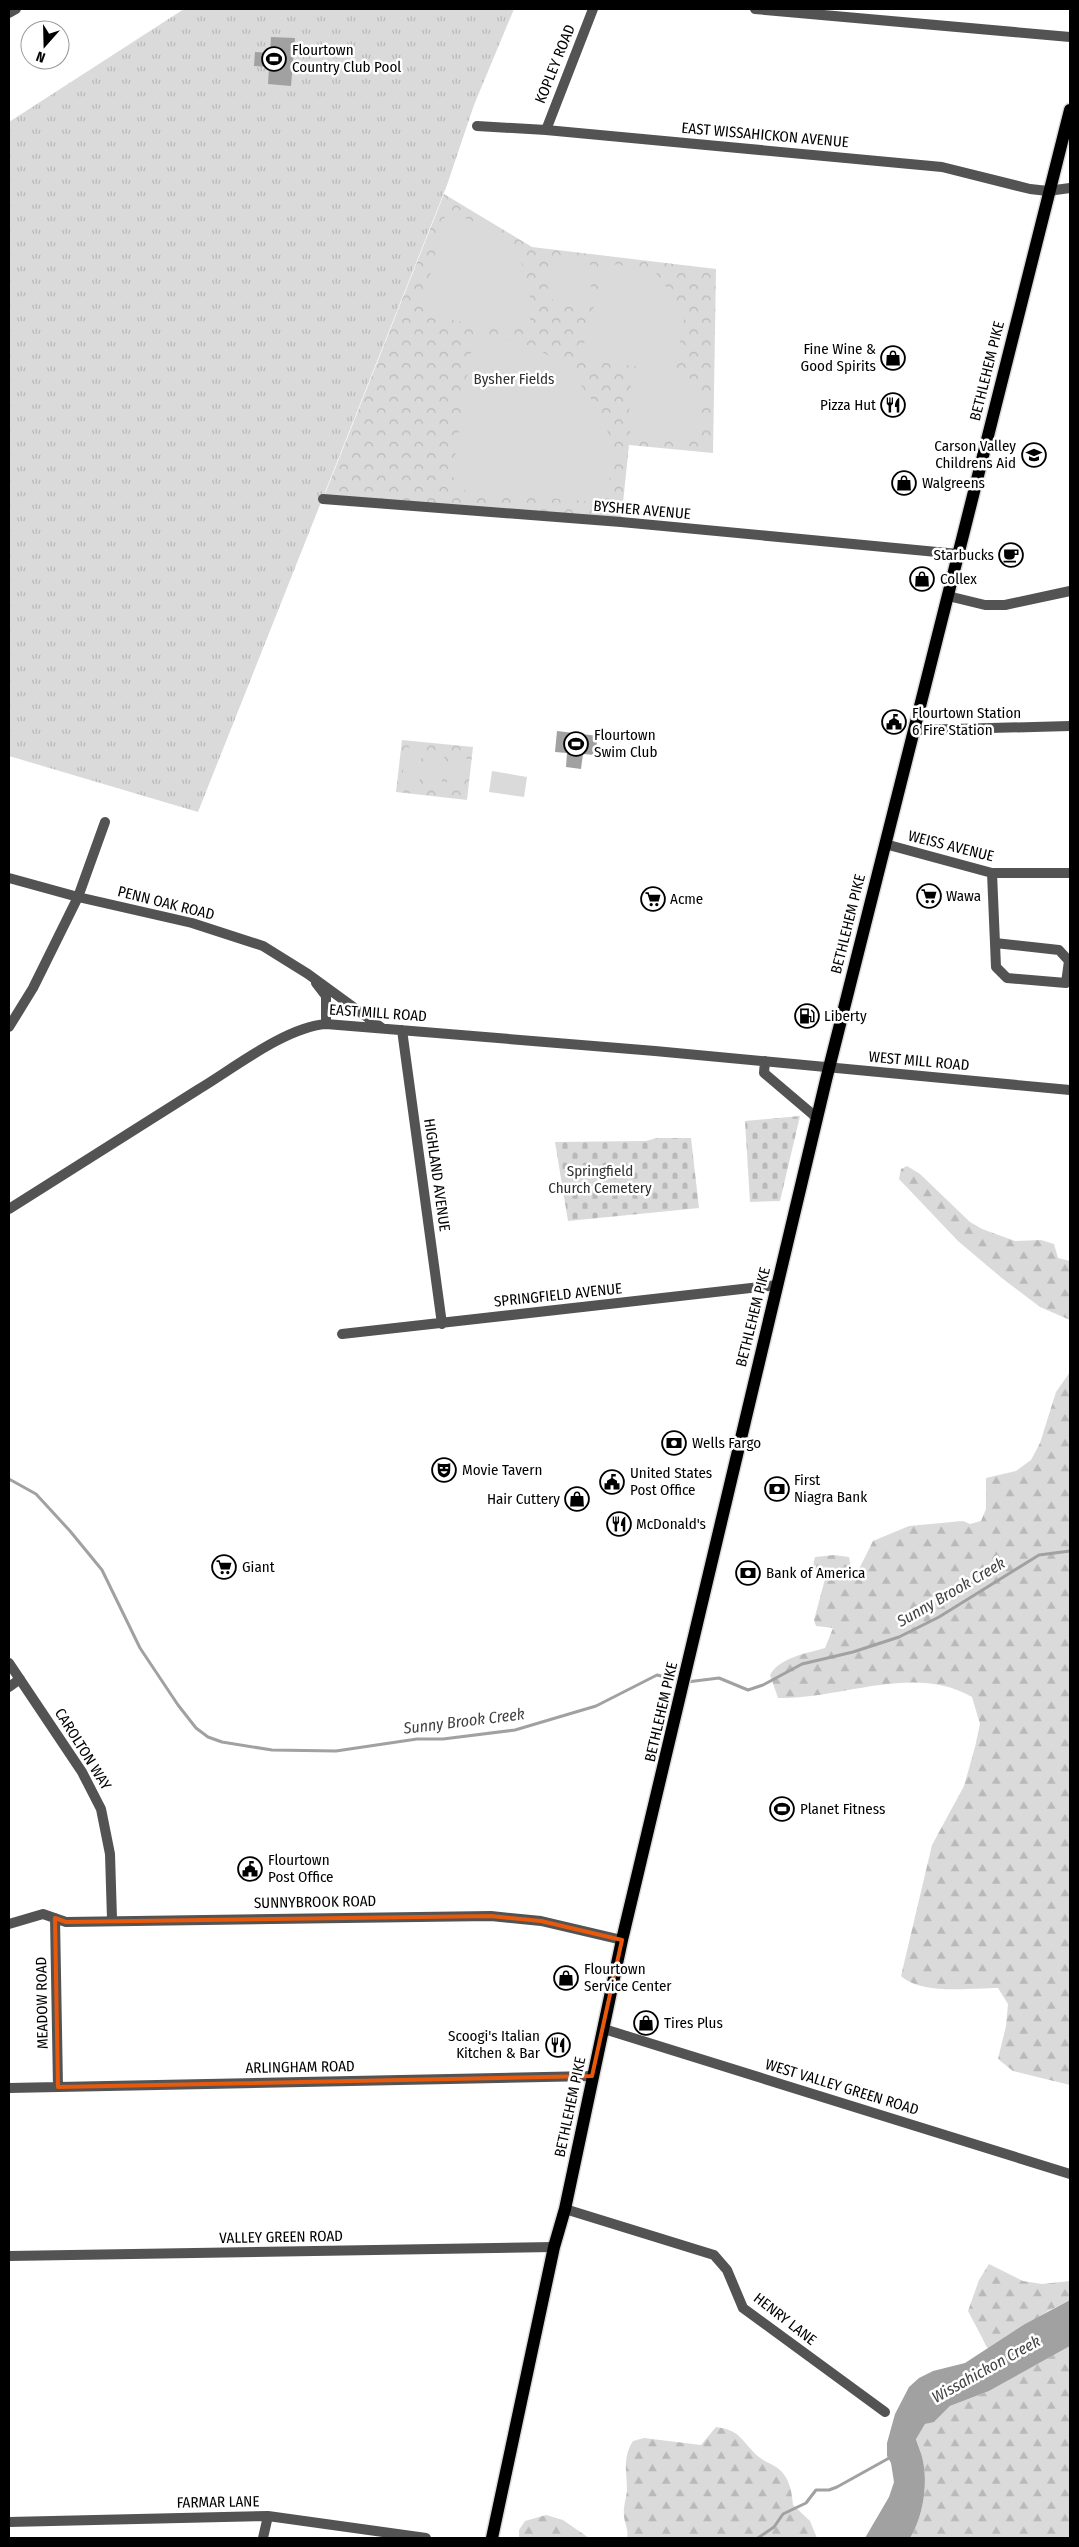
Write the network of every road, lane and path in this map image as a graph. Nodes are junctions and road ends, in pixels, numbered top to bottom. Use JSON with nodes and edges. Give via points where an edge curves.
{"nodes":[{"id":1,"x":16,"y":9,"type":"edge"},
{"id":2,"x":593,"y":9,"type":"edge"},
{"id":3,"x":755,"y":9,"type":"edge"},
{"id":4,"x":9,"y":13,"type":"edge"},
{"id":5,"x":1070,"y":37,"type":"edge"},
{"id":6,"x":1070,"y":110,"type":"edge"},
{"id":7,"x":477,"y":126,"type":"dead end"},
{"id":8,"x":546,"y":130,"type":"junction"},
{"id":9,"x":1070,"y":188,"type":"edge"},
{"id":10,"x":1048,"y":191,"type":"junction"},
{"id":11,"x":322,"y":499,"type":"dead end"},
{"id":12,"x":958,"y":554,"type":"junction"},
{"id":13,"x":1070,"y":591,"type":"edge"},
{"id":14,"x":948,"y":596,"type":"junction"},
{"id":15,"x":1070,"y":726,"type":"edge"},
{"id":16,"x":915,"y":730,"type":"junction"},
{"id":17,"x":105,"y":822,"type":"dead end"},
{"id":18,"x":885,"y":844,"type":"junction"},
{"id":19,"x":992,"y":873,"type":"junction"},
{"id":20,"x":1070,"y":873,"type":"edge"},
{"id":21,"x":9,"y":878,"type":"edge"},
{"id":22,"x":78,"y":898,"type":"junction"},
{"id":23,"x":995,"y":943,"type":"junction"},
{"id":24,"x":308,"y":974,"type":"junction"},
{"id":25,"x":326,"y":1024,"type":"junction"},
{"id":26,"x":9,"y":1027,"type":"edge"},
{"id":27,"x":382,"y":1028,"type":"junction"},
{"id":28,"x":402,"y":1030,"type":"junction"},
{"id":29,"x":765,"y":1061,"type":"junction"},
{"id":30,"x":829,"y":1068,"type":"junction"},
{"id":31,"x":1070,"y":1090,"type":"edge"},
{"id":32,"x":817,"y":1118,"type":"junction"},
{"id":33,"x":9,"y":1208,"type":"edge"},
{"id":34,"x":778,"y":1286,"type":"junction"},
{"id":35,"x":442,"y":1324,"type":"junction"},
{"id":36,"x":342,"y":1334,"type":"dead end"},
{"id":37,"x":9,"y":1663,"type":"edge"},
{"id":38,"x":20,"y":1679,"type":"junction"},
{"id":39,"x":9,"y":1687,"type":"edge"},
{"id":40,"x":56,"y":1918,"type":"junction"},
{"id":41,"x":112,"y":1919,"type":"junction"},
{"id":42,"x":9,"y":1924,"type":"edge"},
{"id":43,"x":622,"y":1940,"type":"junction"},
{"id":44,"x":604,"y":2029,"type":"junction"},
{"id":45,"x":592,"y":2076,"type":"junction"},
{"id":46,"x":58,"y":2087,"type":"junction"},
{"id":47,"x":9,"y":2088,"type":"edge"},
{"id":48,"x":1070,"y":2174,"type":"edge"},
{"id":49,"x":565,"y":2209,"type":"junction"},
{"id":50,"x":554,"y":2247,"type":"junction"},
{"id":51,"x":9,"y":2256,"type":"edge"},
{"id":52,"x":885,"y":2412,"type":"dead end"},
{"id":53,"x":268,"y":2516,"type":"junction"},
{"id":54,"x":9,"y":2522,"type":"edge"},
{"id":55,"x":263,"y":2538,"type":"edge"},
{"id":56,"x":426,"y":2538,"type":"edge"},
{"id":57,"x":492,"y":2538,"type":"edge"}],
"edges":[{"from":1,"to":4,"type":"street"},
{"from":2,"to":8,"type":"street","name":"KOPLEY ROAD"},
{"from":3,"to":5,"type":"street"},
{"from":6,"to":10,"type":"main road","name":"BETHLEHEM PIKE"},
{"from":7,"to":8,"type":"street","name":"EAST WISSAHICKON AVENUE"},
{"from":8,"to":10,"type":"street","name":"EAST WISSAHICKON AVENUE","via":[[942,167]]},
{"from":9,"to":10,"type":"street","name":"EAST WISSAHICKON AVENUE"},
{"from":10,"to":12,"type":"main road","name":"BETHLEHEM PIKE"},
{"from":11,"to":12,"type":"street","name":"BYSHER AVENUE","via":[[621,522]]},
{"from":12,"to":14,"type":"main road","name":"BETHLEHEM PIKE"},
{"from":13,"to":14,"type":"street","via":[[1005,605],[986,605]]},
{"from":14,"to":16,"type":"main road","name":"BETHLEHEM PIKE"},
{"from":15,"to":16,"type":"street"},
{"from":16,"to":18,"type":"main road","name":"BETHLEHEM PIKE"},
{"from":17,"to":22,"type":"street"},
{"from":18,"to":19,"type":"street","name":"WEISS AVENUE"},
{"from":18,"to":30,"type":"main road","name":"BETHLEHEM PIKE"},
{"from":19,"to":20,"type":"street","name":"WEISS AVENUE"},
{"from":19,"to":23,"type":"street"},
{"from":21,"to":22,"type":"street","name":"PENN OAK ROAD"},
{"from":22,"to":24,"type":"street","name":"PENN OAK ROAD","via":[[250,940],[276,952]]},
{"from":22,"to":26,"type":"street","via":[[33,988]]},
{"from":23,"to":23,"type":"street","via":[[996,967],[1006,978],[1066,983],[1069,961],[1059,950]]},
{"from":24,"to":25,"type":"street","name":"PENN OAK ROAD","via":[[326,996]]},
{"from":24,"to":27,"type":"street","name":"PENN OAK ROAD"},
{"from":25,"to":27,"type":"street","name":"EAST MILL ROAD"},
{"from":25,"to":33,"type":"street","name":"EAST MILL ROAD","via":[[302,1029],[241,1062]]},
{"from":27,"to":28,"type":"street","name":"EAST MILL ROAD"},
{"from":28,"to":29,"type":"street","name":"EAST MILL ROAD"},
{"from":28,"to":35,"type":"street","name":"HIGHLAND AVENUE"},
{"from":29,"to":30,"type":"street","name":"WEST MILL ROAD"},
{"from":29,"to":32,"type":"street","via":[[764,1073]]},
{"from":30,"to":31,"type":"street","name":"WEST MILL ROAD"},
{"from":30,"to":32,"type":"main road","name":"BETHLEHEM PIKE"},
{"from":32,"to":34,"type":"main road","name":"BETHLEHEM PIKE"},
{"from":34,"to":35,"type":"street","name":"SPRINGFIELD AVENUE"},
{"from":34,"to":43,"type":"main road","name":"BETHLEHEM PIKE"},
{"from":35,"to":36,"type":"street","name":"SPRINGFIELD AVENUE"},
{"from":37,"to":38,"type":"street","name":"CAROLTON WAY"},
{"from":38,"to":39,"type":"street"},
{"from":38,"to":41,"type":"street","name":"CAROLTON WAY","via":[[82,1772],[101,1809],[110,1854]]},
{"from":40,"to":41,"type":"street","name":"SUNNYBROOK ROAD","via":[[66,1922]]},
{"from":40,"to":42,"type":"street","name":"SUNNYBROOK ROAD","via":[[43,1914]]},
{"from":40,"to":46,"type":"street","name":"MEADOW ROAD"},
{"from":41,"to":43,"type":"street","name":"SUNNYBROOK ROAD","via":[[491,1916],[536,1920]]},
{"from":43,"to":44,"type":"main road","name":"BETHLEHEM PIKE"},
{"from":44,"to":45,"type":"main road","name":"BETHLEHEM PIKE"},
{"from":44,"to":48,"type":"street","name":"WEST VALLEY GREEN ROAD"},
{"from":45,"to":46,"type":"street","name":"ARLINGHAM ROAD"},
{"from":45,"to":49,"type":"main road","name":"BETHLEHEM PIKE"},
{"from":46,"to":47,"type":"street","name":"ARLINGHAM ROAD"},
{"from":49,"to":50,"type":"main road","name":"BETHLEHEM PIKE"},
{"from":49,"to":52,"type":"street","name":"HENRY LANE","via":[[714,2255],[727,2270],[743,2308]]},
{"from":50,"to":51,"type":"street","name":"VALLEY GREEN ROAD"},
{"from":50,"to":57,"type":"main road","name":"BETHLEHEM PIKE"},
{"from":53,"to":54,"type":"street","name":"FARMAR LANE"},
{"from":53,"to":55,"type":"street"},
{"from":53,"to":56,"type":"street","name":"FARMAR LANE"}]}
